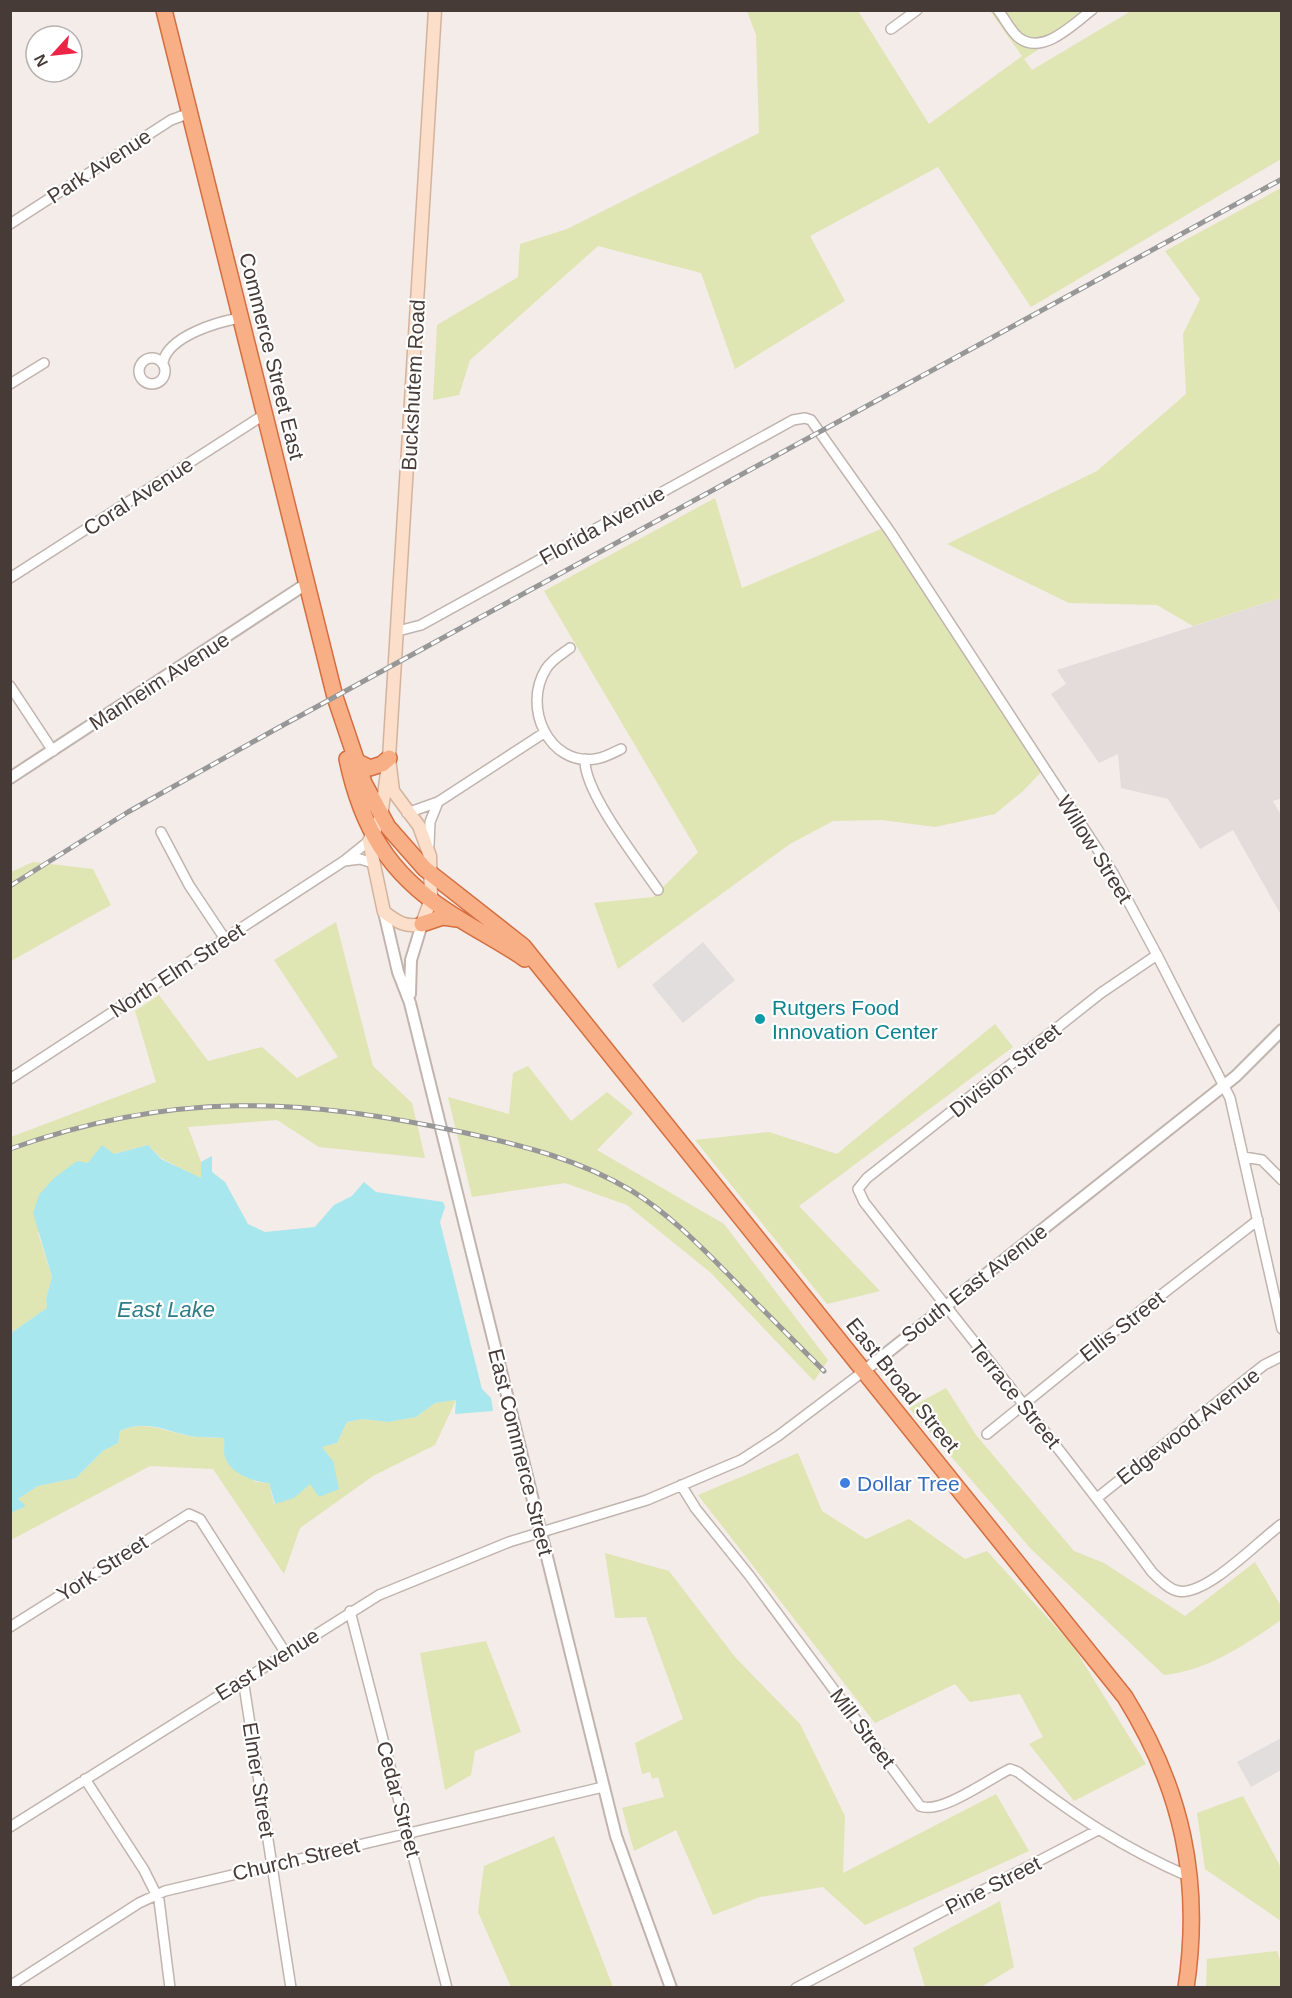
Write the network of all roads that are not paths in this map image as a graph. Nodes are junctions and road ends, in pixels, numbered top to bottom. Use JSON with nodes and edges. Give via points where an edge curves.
{"nodes":[{"id":1,"x":164,"y":10,"type":"edge"},
{"id":2,"x":435,"y":10,"type":"edge"},
{"id":3,"x":917,"y":10,"type":"edge"},
{"id":4,"x":998,"y":10,"type":"edge"},
{"id":5,"x":1092,"y":10,"type":"edge"},
{"id":6,"x":891,"y":29,"type":"dead end"},
{"id":7,"x":190,"y":113,"type":"junction"},
{"id":8,"x":10,"y":224,"type":"edge"},
{"id":9,"x":240,"y":318,"type":"junction"},
{"id":10,"x":164,"y":362,"type":"dead end"},
{"id":11,"x":44,"y":363,"type":"dead end"},
{"id":12,"x":10,"y":384,"type":"edge"},
{"id":13,"x":265,"y":414,"type":"junction"},
{"id":14,"x":805,"y":418,"type":"joint"},
{"id":15,"x":10,"y":578,"type":"edge"},
{"id":16,"x":306,"y":584,"type":"junction"},
{"id":17,"x":398,"y":631,"type":"junction"},
{"id":18,"x":570,"y":648,"type":"dead end"},
{"id":19,"x":10,"y":686,"type":"edge"},
{"id":20,"x":339,"y":712,"type":"junction"},
{"id":21,"x":544,"y":732,"type":"junction"},
{"id":22,"x":621,"y":749,"type":"dead end"},
{"id":23,"x":53,"y":750,"type":"junction"},
{"id":24,"x":389,"y":758,"type":"junction"},
{"id":25,"x":585,"y":759,"type":"junction"},
{"id":26,"x":356,"y":761,"type":"junction"},
{"id":27,"x":10,"y":778,"type":"edge"},
{"id":28,"x":438,"y":802,"type":"junction"},
{"id":29,"x":408,"y":813,"type":"junction"},
{"id":30,"x":381,"y":817,"type":"junction"},
{"id":31,"x":161,"y":832,"type":"dead end"},
{"id":32,"x":370,"y":837,"type":"junction"},
{"id":33,"x":430,"y":856,"type":"junction"},
{"id":34,"x":344,"y":861,"type":"junction"},
{"id":35,"x":373,"y":864,"type":"junction"},
{"id":36,"x":431,"y":874,"type":"junction"},
{"id":37,"x":658,"y":890,"type":"dead end"},
{"id":38,"x":430,"y":899,"type":"junction"},
{"id":39,"x":384,"y":912,"type":"junction"},
{"id":40,"x":472,"y":919,"type":"junction"},
{"id":41,"x":422,"y":924,"type":"junction"},
{"id":42,"x":225,"y":939,"type":"junction"},
{"id":43,"x":1157,"y":955,"type":"junction"},
{"id":44,"x":410,"y":1003,"type":"junction"},
{"id":45,"x":1281,"y":1030,"type":"edge"},
{"id":46,"x":10,"y":1079,"type":"edge"},
{"id":47,"x":1224,"y":1086,"type":"junction"},
{"id":48,"x":1244,"y":1157,"type":"junction"},
{"id":49,"x":1281,"y":1180,"type":"edge"},
{"id":50,"x":858,"y":1189,"type":"joint"},
{"id":51,"x":1258,"y":1220,"type":"junction"},
{"id":52,"x":945,"y":1306,"type":"junction"},
{"id":53,"x":1281,"y":1329,"type":"edge"},
{"id":54,"x":1281,"y":1356,"type":"edge"},
{"id":55,"x":864,"y":1371,"type":"junction"},
{"id":56,"x":1024,"y":1404,"type":"junction"},
{"id":57,"x":987,"y":1434,"type":"dead end"},
{"id":58,"x":681,"y":1485,"type":"junction"},
{"id":59,"x":1097,"y":1498,"type":"junction"},
{"id":60,"x":1281,"y":1524,"type":"edge"},
{"id":61,"x":540,"y":1533,"type":"junction"},
{"id":62,"x":351,"y":1611,"type":"junction"},
{"id":63,"x":10,"y":1627,"type":"edge"},
{"id":64,"x":285,"y":1652,"type":"junction"},
{"id":65,"x":243,"y":1679,"type":"junction"},
{"id":66,"x":85,"y":1779,"type":"junction"},
{"id":67,"x":603,"y":1787,"type":"junction"},
{"id":68,"x":10,"y":1827,"type":"edge"},
{"id":69,"x":1098,"y":1830,"type":"junction"},
{"id":70,"x":408,"y":1833,"type":"junction"},
{"id":71,"x":272,"y":1864,"type":"junction"},
{"id":72,"x":1190,"y":1877,"type":"junction"},
{"id":73,"x":157,"y":1895,"type":"junction"},
{"id":74,"x":10,"y":1986,"type":"edge"},
{"id":75,"x":170,"y":1988,"type":"edge"},
{"id":76,"x":291,"y":1988,"type":"edge"},
{"id":77,"x":447,"y":1988,"type":"edge"},
{"id":78,"x":671,"y":1988,"type":"edge"},
{"id":79,"x":796,"y":1988,"type":"edge"},
{"id":80,"x":1186,"y":1988,"type":"edge"}],
"edges":[{"from":1,"to":7,"type":"highway","name":"Commerce Street East"},
{"from":2,"to":17,"type":"main road","name":"Buckshutem Road"},
{"from":3,"to":6,"type":"street"},
{"from":4,"to":5,"type":"street","via":[[1016,35],[1033,44],[1051,39]]},
{"from":7,"to":8,"type":"street","name":"Park Avenue","via":[[171,120]]},
{"from":7,"to":9,"type":"highway","name":"Commerce Street East"},
{"from":9,"to":10,"type":"street","via":[[208,325],[182,340],[165,355]]},
{"from":9,"to":13,"type":"highway","name":"Commerce Street East"},
{"from":11,"to":12,"type":"street"},
{"from":13,"to":15,"type":"street","name":"Coral Avenue"},
{"from":13,"to":16,"type":"highway","name":"Commerce Street East"},
{"from":14,"to":17,"type":"street","name":"Florida Avenue","via":[[793,420],[421,625]]},
{"from":14,"to":43,"type":"street","name":"Willow Street","via":[[820,431],[866,497],[1113,873]]},
{"from":16,"to":20,"type":"highway","name":"Commerce Street East"},
{"from":16,"to":23,"type":"street","name":"Manheim Avenue"},
{"from":17,"to":24,"type":"main road","name":"Buckshutem Road"},
{"from":18,"to":21,"type":"street","via":[[546,668],[537,690],[536,710]]},
{"from":19,"to":23,"type":"street"},
{"from":20,"to":26,"type":"highway","name":"Commerce Street East"},
{"from":20,"to":32,"type":"highway","name":"Commerce Street East","via":[[353,789]]},
{"from":21,"to":25,"type":"street","via":[[569,754]]},
{"from":21,"to":28,"type":"street"},
{"from":22,"to":25,"type":"street","via":[[604,757]]},
{"from":23,"to":27,"type":"street","name":"Manheim Avenue"},
{"from":24,"to":26,"type":"highway","via":[[370,768]]},
{"from":24,"to":29,"type":"main road","via":[[393,791]]},
{"from":24,"to":30,"type":"main road"},
{"from":25,"to":37,"type":"street","via":[[584,769],[593,791]]},
{"from":26,"to":30,"type":"highway","name":"Commerce Street East"},
{"from":28,"to":29,"type":"street"},
{"from":28,"to":33,"type":"street","via":[[428,828]]},
{"from":29,"to":30,"type":"main road"},
{"from":29,"to":33,"type":"main road","via":[[422,832]]},
{"from":30,"to":32,"type":"main road"},
{"from":30,"to":36,"type":"highway","name":"East Broad Street"},
{"from":31,"to":42,"type":"street","via":[[189,885]]},
{"from":32,"to":34,"type":"street","name":"North Elm Street"},
{"from":32,"to":35,"type":"main road","name":"Commerce Street East"},
{"from":32,"to":38,"type":"highway","name":"East Broad Street"},
{"from":33,"to":36,"type":"main road"},
{"from":34,"to":35,"type":"street","via":[[360,859]]},
{"from":34,"to":42,"type":"street","name":"North Elm Street"},
{"from":35,"to":39,"type":"main road","name":"Commerce Street East"},
{"from":36,"to":38,"type":"main road"},
{"from":36,"to":40,"type":"highway","name":"East Broad Street"},
{"from":38,"to":40,"type":"highway","name":"East Broad Street"},
{"from":38,"to":41,"type":"main road"},
{"from":39,"to":41,"type":"main road","via":[[403,925]]},
{"from":39,"to":44,"type":"street","name":"East Commerce Street","via":[[398,972]]},
{"from":40,"to":41,"type":"highway","via":[[443,917]]},
{"from":40,"to":55,"type":"highway","name":"East Broad Street","via":[[523,946]]},
{"from":41,"to":44,"type":"street","via":[[411,960]]},
{"from":42,"to":46,"type":"street","name":"North Elm Street"},
{"from":43,"to":47,"type":"street","name":"Willow Street"},
{"from":43,"to":50,"type":"street","name":"Division Street","via":[[1093,999]]},
{"from":44,"to":61,"type":"street","name":"East Commerce Street"},
{"from":45,"to":47,"type":"street","name":"South East Avenue"},
{"from":47,"to":48,"type":"street","name":"Willow Street","via":[[1235,1113]]},
{"from":47,"to":52,"type":"street","name":"South East Avenue"},
{"from":48,"to":49,"type":"street","via":[[1262,1160]]},
{"from":48,"to":51,"type":"street","name":"Willow Street"},
{"from":50,"to":52,"type":"street","name":"Terrace Street"},
{"from":51,"to":53,"type":"street","name":"Willow Street"},
{"from":51,"to":56,"type":"street","name":"Ellis Street"},
{"from":52,"to":55,"type":"street","name":"South East Avenue"},
{"from":52,"to":56,"type":"street","name":"Terrace Street"},
{"from":54,"to":59,"type":"street","name":"Edgewood Avenue","via":[[1264,1365]]},
{"from":55,"to":58,"type":"street","name":"South East Avenue","via":[[759,1449]]},
{"from":55,"to":72,"type":"highway","name":"East Broad Street","via":[[1125,1697],[1152,1742],[1170,1784],[1186,1843]]},
{"from":56,"to":57,"type":"street","name":"Ellis Street"},
{"from":56,"to":59,"type":"street","name":"Terrace Street"},
{"from":58,"to":61,"type":"street","name":"South East Avenue","via":[[613,1512]]},
{"from":58,"to":69,"type":"street","name":"Mill Street","via":[[920,1806],[941,1805],[1010,1769]]},
{"from":59,"to":60,"type":"street","name":"Terrace Street","via":[[1152,1572],[1180,1591],[1196,1588],[1221,1573]]},
{"from":61,"to":62,"type":"street","name":"East Avenue","via":[[476,1554]]},
{"from":61,"to":67,"type":"street","name":"East Commerce Street"},
{"from":62,"to":64,"type":"street","name":"East Avenue"},
{"from":62,"to":70,"type":"street","name":"Cedar Street"},
{"from":63,"to":64,"type":"street","name":"York Street","via":[[182,1518],[195,1515]]},
{"from":64,"to":65,"type":"street","name":"East Avenue"},
{"from":65,"to":66,"type":"street","name":"East Avenue"},
{"from":65,"to":71,"type":"street","name":"Elmer Street"},
{"from":66,"to":68,"type":"street","name":"East Avenue"},
{"from":66,"to":73,"type":"street"},
{"from":67,"to":70,"type":"street","name":"Church Street"},
{"from":67,"to":78,"type":"street","name":"East Commerce Street","via":[[628,1872]]},
{"from":69,"to":72,"type":"street"},
{"from":69,"to":79,"type":"street","name":"Pine Street"},
{"from":70,"to":71,"type":"street","name":"Church Street"},
{"from":70,"to":77,"type":"street","name":"Cedar Street"},
{"from":71,"to":73,"type":"street","name":"Church Street"},
{"from":71,"to":76,"type":"street","name":"Elmer Street"},
{"from":72,"to":80,"type":"highway","name":"East Broad Street","via":[[1193,1910]]},
{"from":73,"to":74,"type":"street","name":"Church Street"},
{"from":73,"to":75,"type":"street"}]}
